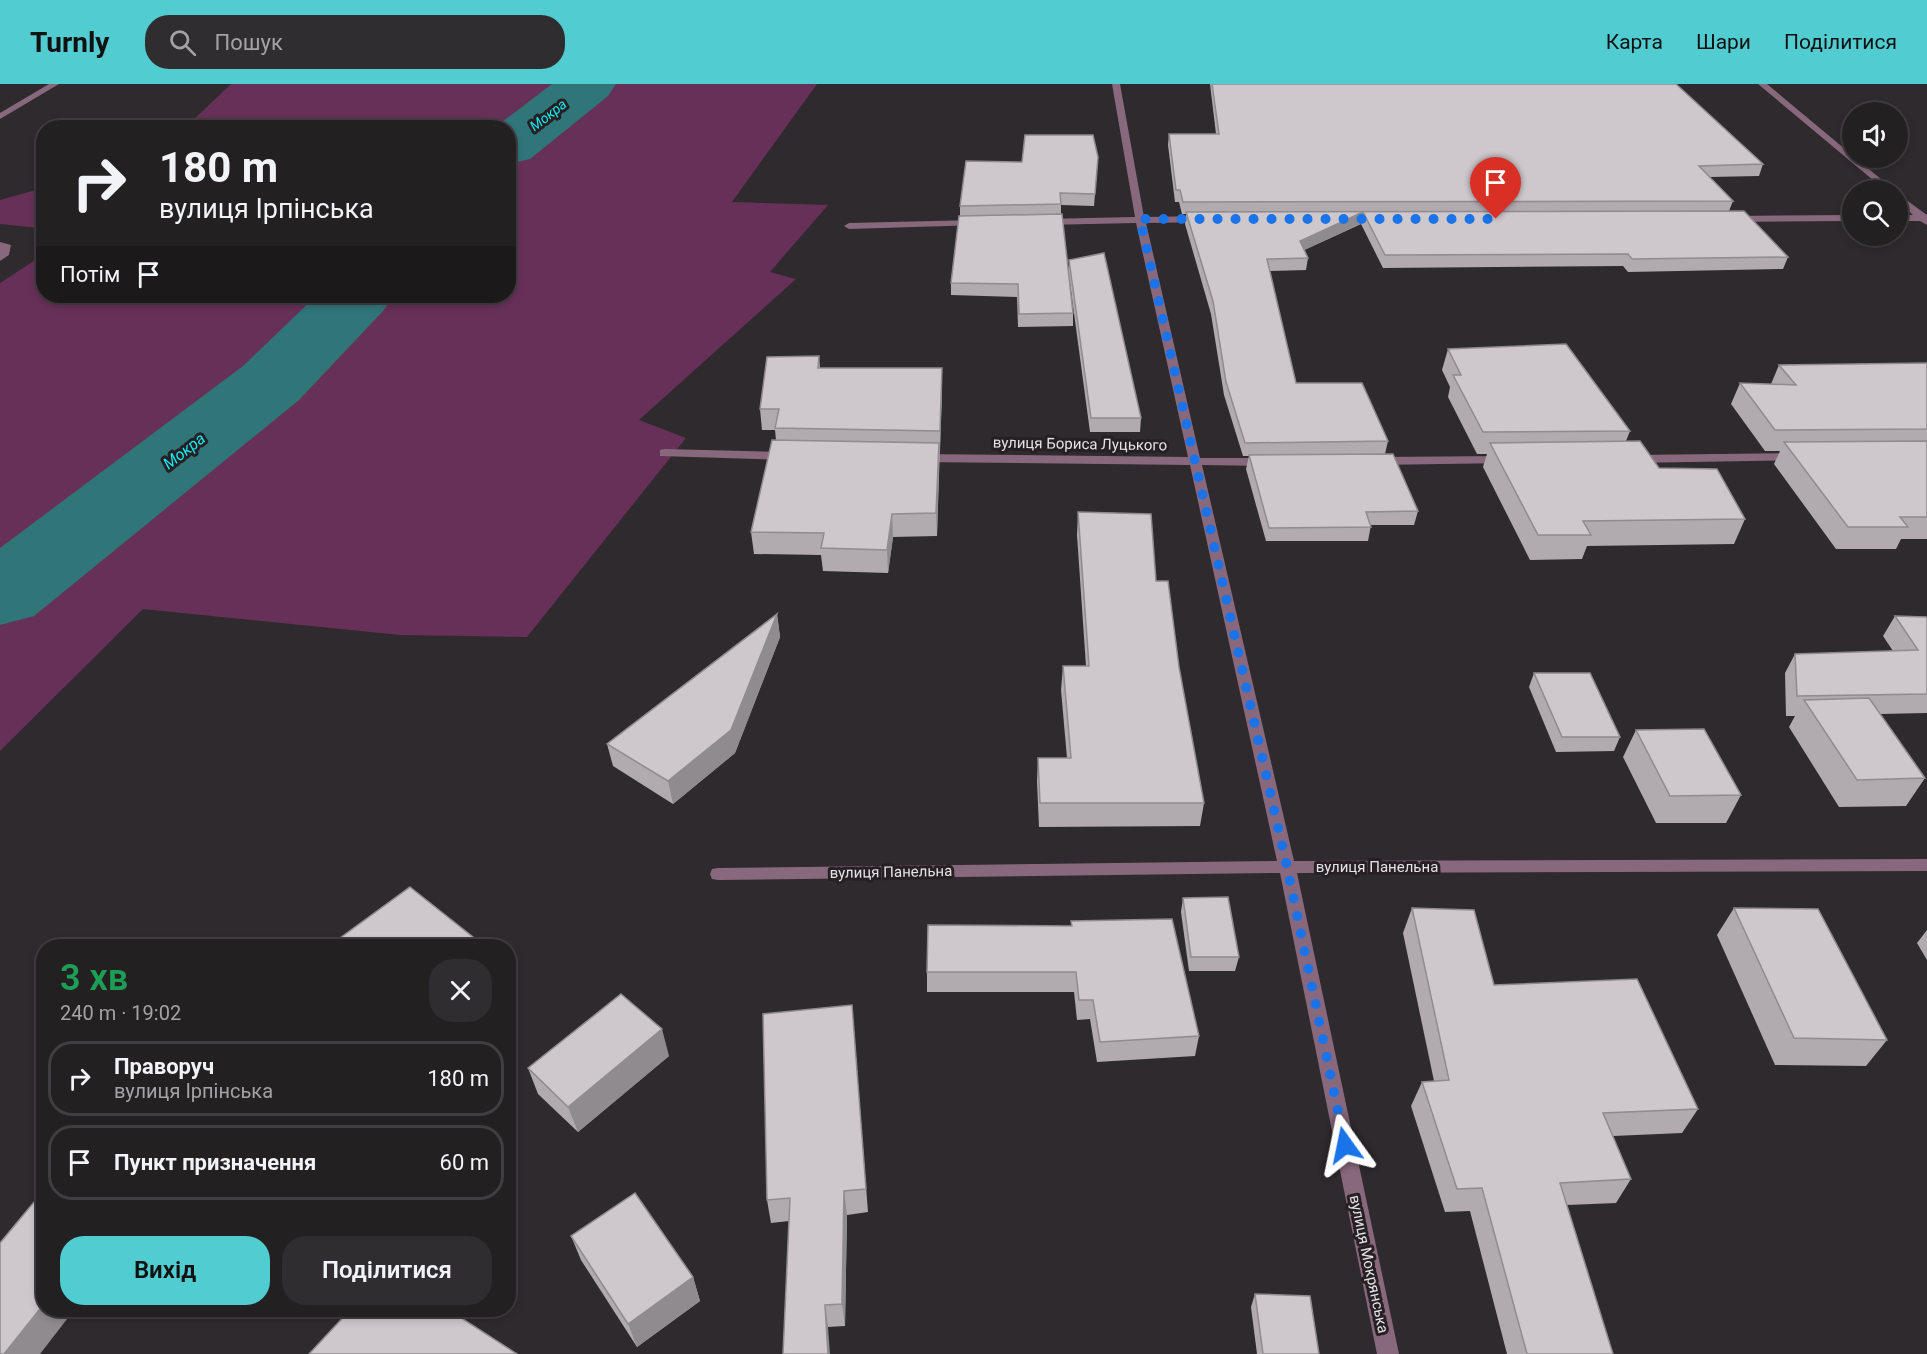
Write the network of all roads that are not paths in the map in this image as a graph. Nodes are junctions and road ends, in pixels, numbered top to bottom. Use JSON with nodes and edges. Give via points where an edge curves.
{"nodes":[{"id":1,"x":55,"y":84,"type":"edge"},
{"id":2,"x":1116,"y":84,"type":"edge"},
{"id":3,"x":1762,"y":84,"type":"edge"},
{"id":4,"x":0,"y":116,"type":"edge"},
{"id":5,"x":1878,"y":180,"type":"edge"},
{"id":6,"x":1908,"y":205,"type":"edge"},
{"id":7,"x":1842,"y":218,"type":"edge"},
{"id":8,"x":1140,"y":219,"type":"junction"},
{"id":9,"x":1211,"y":219,"type":"edge"},
{"id":10,"x":1722,"y":219,"type":"edge"},
{"id":11,"x":1908,"y":219,"type":"edge"},
{"id":12,"x":1926,"y":220,"type":"edge"},
{"id":13,"x":1035,"y":222,"type":"edge"},
{"id":14,"x":988,"y":223,"type":"edge"},
{"id":15,"x":849,"y":226,"type":"dead end"},
{"id":16,"x":0,"y":245,"type":"edge"},
{"id":17,"x":0,"y":258,"type":"edge"},
{"id":18,"x":664,"y":453,"type":"dead end"},
{"id":19,"x":806,"y":456,"type":"edge"},
{"id":20,"x":1807,"y":457,"type":"edge"},
{"id":21,"x":900,"y":458,"type":"edge"},
{"id":22,"x":1615,"y":459,"type":"edge"},
{"id":23,"x":1519,"y":460,"type":"edge"},
{"id":24,"x":1363,"y":461,"type":"edge"},
{"id":25,"x":1279,"y":462,"type":"edge"},
{"id":26,"x":1195,"y":463,"type":"junction"},
{"id":27,"x":1927,"y":865,"type":"edge"},
{"id":28,"x":1287,"y":867,"type":"junction"},
{"id":29,"x":718,"y":874,"type":"dead end"},
{"id":30,"x":1388,"y":1354,"type":"edge"}],
"edges":[{"from":1,"to":4,"type":"street"},
{"from":2,"to":8,"type":"street","name":"вулиця Мокрянська"},
{"from":3,"to":5,"type":"street"},
{"from":6,"to":12,"type":"street"},
{"from":7,"to":10,"type":"street"},
{"from":8,"to":9,"type":"street"},
{"from":8,"to":13,"type":"street"},
{"from":8,"to":26,"type":"street","name":"вулиця Мокрянська"},
{"from":11,"to":12,"type":"street"},
{"from":14,"to":15,"type":"street"},
{"from":16,"to":17,"type":"street","via":[[6,245]]},
{"from":18,"to":19,"type":"street"},
{"from":20,"to":22,"type":"street"},
{"from":21,"to":26,"type":"street","name":"вулиця Бориса Луцького"},
{"from":23,"to":24,"type":"street"},
{"from":25,"to":26,"type":"street","name":"вулиця Бориса Луцького"},
{"from":26,"to":28,"type":"street","name":"вулиця Мокрянська"},
{"from":27,"to":28,"type":"street","name":"вулиця Панельна"},
{"from":28,"to":29,"type":"street","name":"вулиця Панельна"},
{"from":28,"to":30,"type":"street","name":"вулиця Мокрянська"}]}
